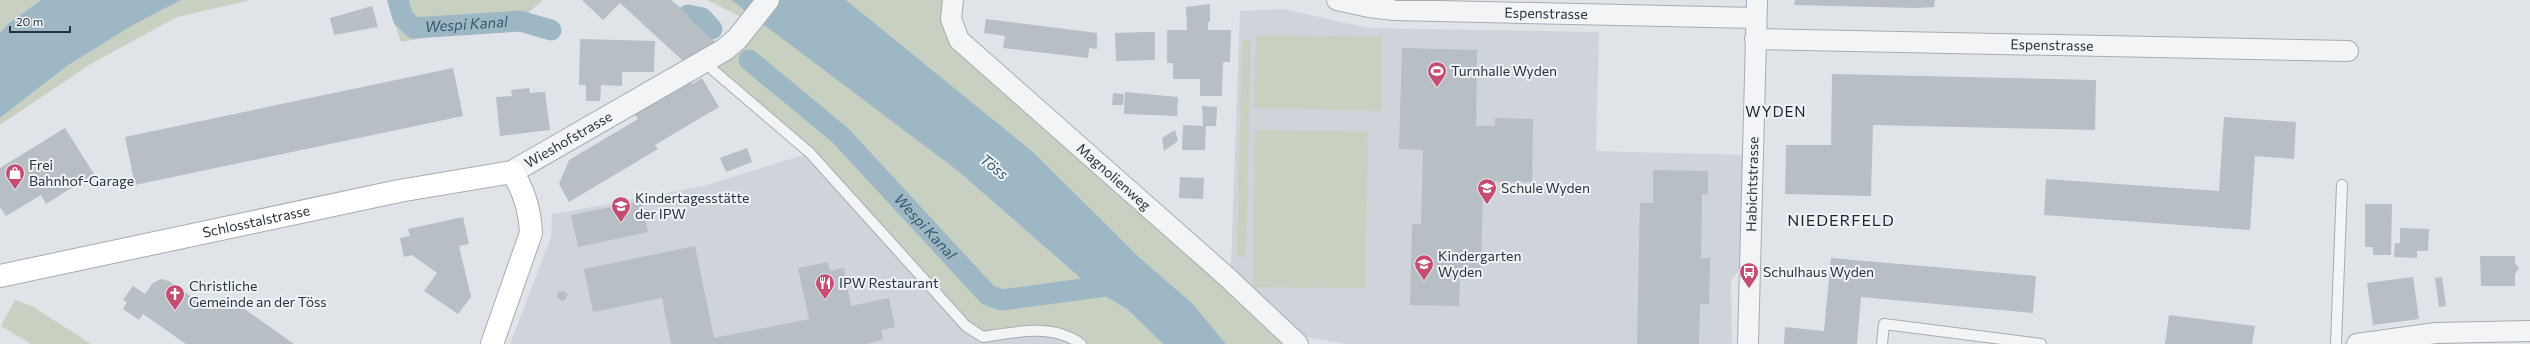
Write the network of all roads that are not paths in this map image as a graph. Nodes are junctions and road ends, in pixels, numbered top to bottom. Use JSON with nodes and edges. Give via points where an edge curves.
{"nodes":[{"id":1,"x":768,"y":0,"type":"edge"},
{"id":2,"x":953,"y":0,"type":"edge"},
{"id":3,"x":1337,"y":0,"type":"edge"},
{"id":4,"x":1756,"y":9,"type":"edge"},
{"id":5,"x":1755,"y":39,"type":"junction"},
{"id":6,"x":2348,"y":51,"type":"dead end"},
{"id":7,"x":708,"y":60,"type":"junction"},
{"id":8,"x":512,"y":172,"type":"junction"},
{"id":9,"x":2342,"y":185,"type":"dead end"},
{"id":10,"x":0,"y":276,"type":"edge"},
{"id":11,"x":2523,"y":335,"type":"edge"},
{"id":12,"x":492,"y":344,"type":"edge"},
{"id":13,"x":1081,"y":344,"type":"edge"},
{"id":14,"x":1298,"y":344,"type":"edge"},
{"id":15,"x":1748,"y":344,"type":"edge"},
{"id":16,"x":1882,"y":344,"type":"edge"},
{"id":17,"x":2041,"y":344,"type":"edge"},
{"id":18,"x":2336,"y":344,"type":"edge"},
{"id":19,"x":2357,"y":344,"type":"edge"}],
"edges":[{"from":1,"to":7,"type":"street","name":"Wieshofstrasse","via":[[724,50]]},
{"from":2,"to":14,"type":"street","name":"Magnolienweg","via":[[951,19],[959,40],[1226,276]]},
{"from":3,"to":4,"type":"street","name":"Espenstrasse","via":[[1369,8],[1394,10]]},
{"from":4,"to":5,"type":"street","name":"Habichtstrasse"},
{"from":5,"to":6,"type":"street","name":"Espenstrasse"},
{"from":5,"to":15,"type":"street","name":"Habichtstrasse"},
{"from":7,"to":8,"type":"street","name":"Wieshofstrasse"},
{"from":7,"to":13,"type":"lane","via":[[713,70],[810,153],[966,326],[983,337],[1025,331],[1051,331]]},
{"from":8,"to":10,"type":"main road","name":"Schlosstalstrasse","via":[[399,191]]},
{"from":8,"to":12,"type":"main road","name":"Wieshofstrasse","via":[[521,185],[530,216],[531,233]]},
{"from":9,"to":18,"type":"lane"},
{"from":11,"to":19,"type":"street","via":[[2436,333]]},
{"from":16,"to":17,"type":"lane","via":[[1884,324]]}]}
